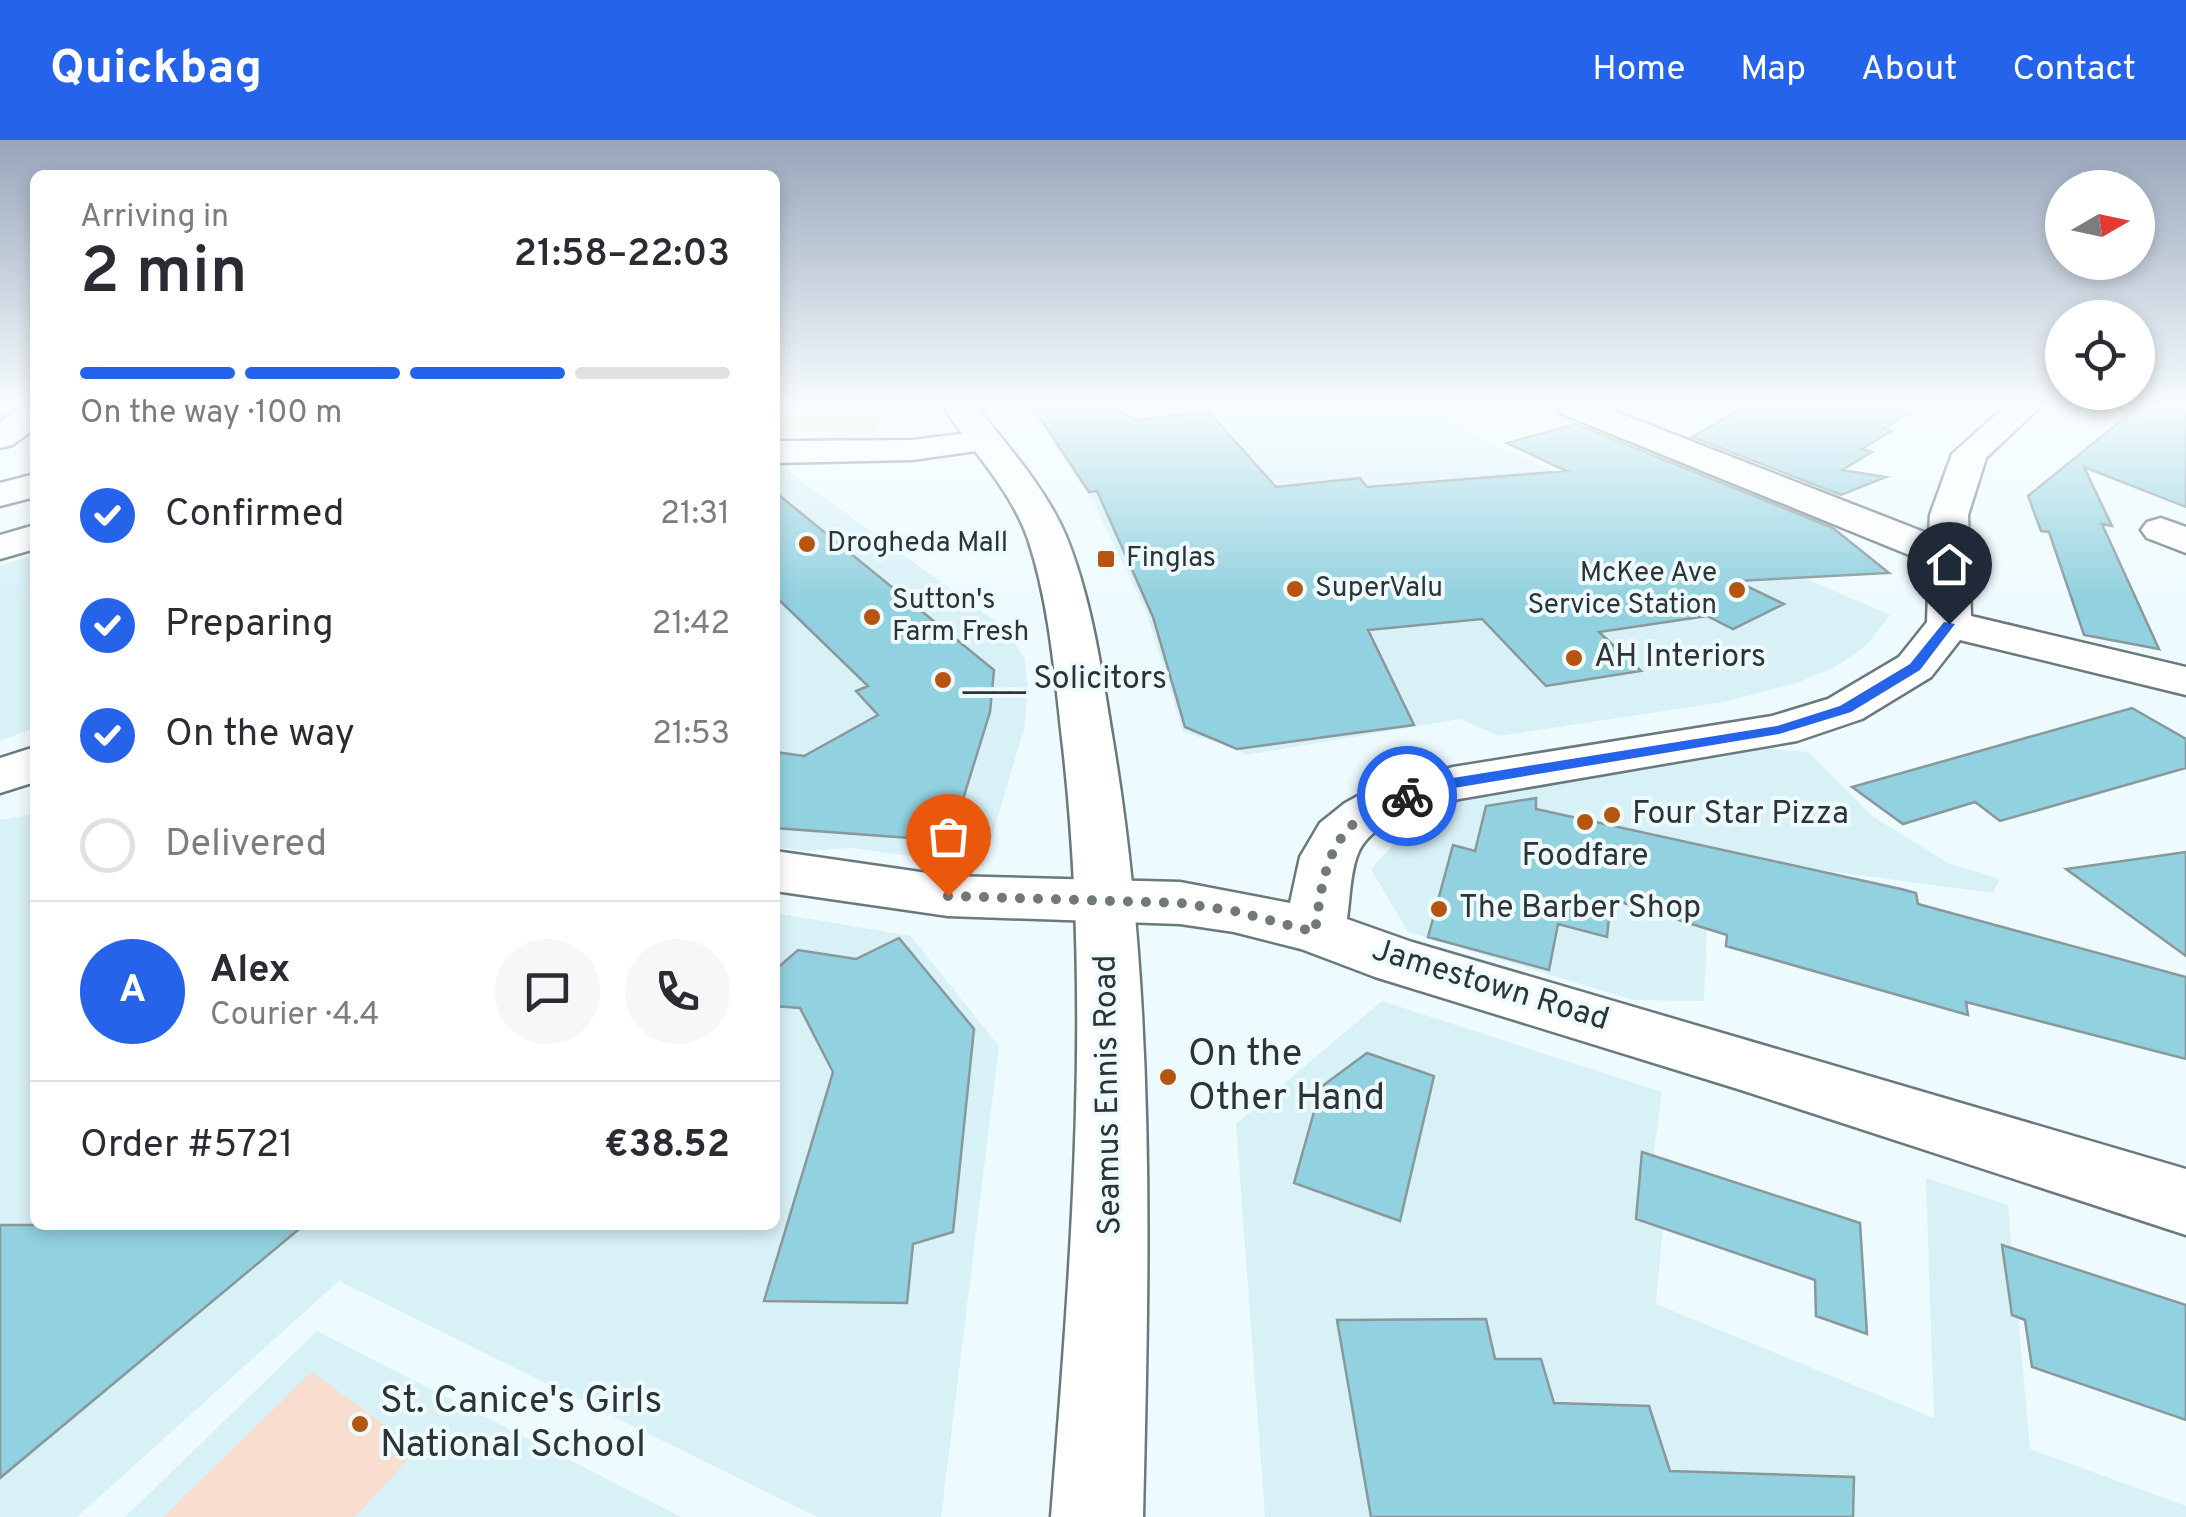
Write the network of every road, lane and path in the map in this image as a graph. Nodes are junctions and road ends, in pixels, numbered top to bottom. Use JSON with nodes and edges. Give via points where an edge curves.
{"nodes":[{"id":1,"x":1006,"y":470,"type":"edge"},
{"id":2,"x":1733,"y":470,"type":"edge"},
{"id":3,"x":1964,"y":470,"type":"edge"},
{"id":4,"x":30,"y":486,"type":"edge"},
{"id":5,"x":0,"y":495,"type":"edge"},
{"id":6,"x":30,"y":501,"type":"edge"},
{"id":7,"x":0,"y":510,"type":"edge"},
{"id":8,"x":30,"y":538,"type":"edge"},
{"id":9,"x":0,"y":547,"type":"edge"},
{"id":10,"x":1948,"y":556,"type":"junction"},
{"id":11,"x":1949,"y":624,"type":"junction"},
{"id":12,"x":2186,"y":680,"type":"edge"},
{"id":13,"x":30,"y":764,"type":"edge"},
{"id":14,"x":0,"y":777,"type":"edge"},
{"id":15,"x":780,"y":873,"type":"edge"},
{"id":16,"x":1104,"y":902,"type":"junction"},
{"id":17,"x":1315,"y":932,"type":"junction"},
{"id":18,"x":2186,"y":1202,"type":"edge"},
{"id":19,"x":1097,"y":1517,"type":"edge"}],
"edges":[{"from":1,"to":16,"type":"street","name":"Seamus Ennis Road","via":[[1046,536],[1069,614],[1100,811]]},
{"from":2,"to":10,"type":"street"},
{"from":3,"to":10,"type":"street","via":[[1949,515]]},
{"from":4,"to":5,"type":"street"},
{"from":6,"to":7,"type":"street"},
{"from":8,"to":9,"type":"street"},
{"from":10,"to":11,"type":"street"},
{"from":11,"to":12,"type":"street"},
{"from":11,"to":17,"type":"street","via":[[1915,667],[1846,709],[1779,730],[1453,783],[1388,802],[1364,815],[1334,846],[1322,875]]},
{"from":13,"to":14,"type":"street"},
{"from":15,"to":16,"type":"street","name":"Jamestown Road","via":[[948,896]]},
{"from":16,"to":17,"type":"street","name":"Jamestown Road","via":[[1180,903]]},
{"from":16,"to":19,"type":"street","name":"Seamus Ennis Road","via":[[1111,1250]]},
{"from":17,"to":18,"type":"street","name":"Jamestown Road"}]}
